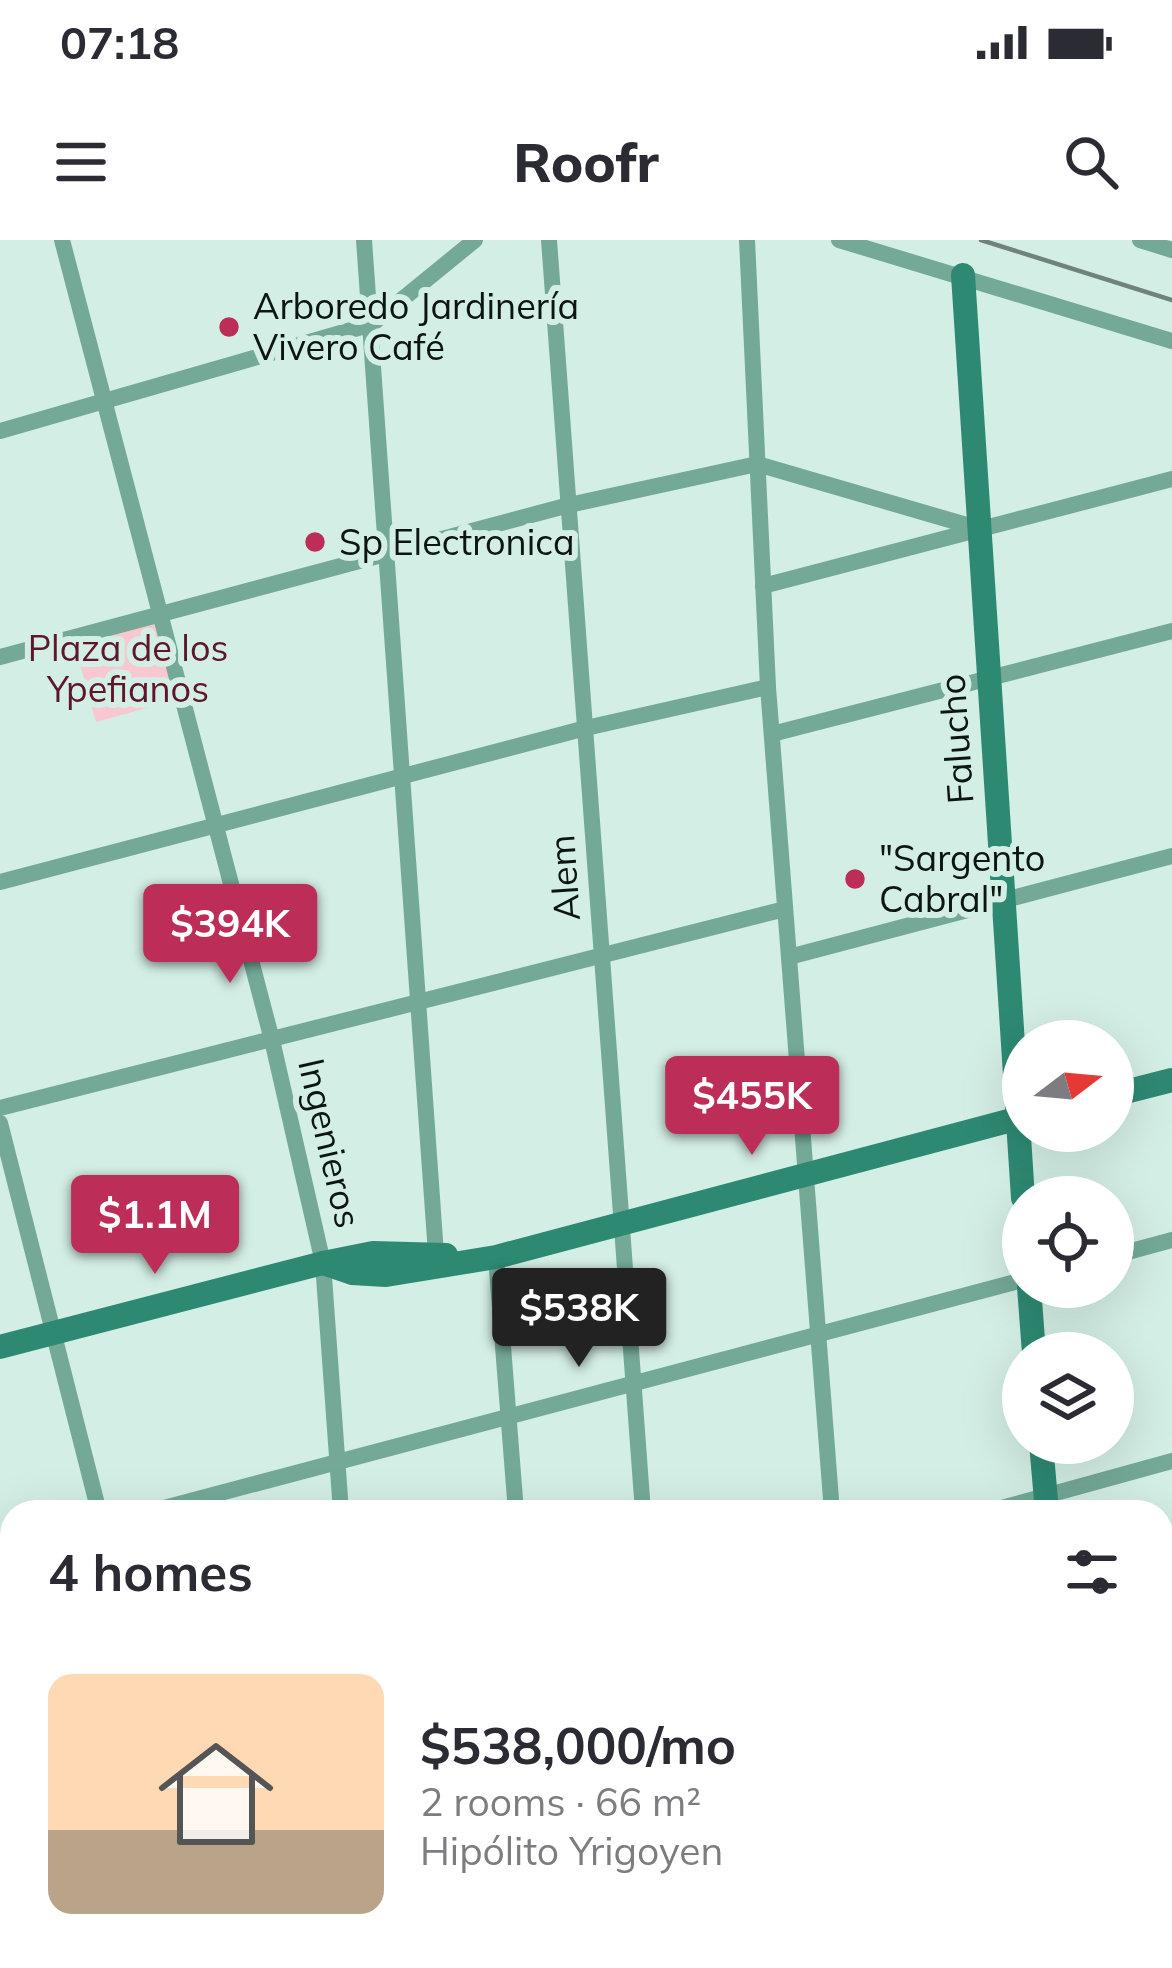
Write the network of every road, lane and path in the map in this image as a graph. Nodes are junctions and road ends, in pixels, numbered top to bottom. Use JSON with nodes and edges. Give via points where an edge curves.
{"nodes":[{"id":1,"x":62,"y":240,"type":"edge"},
{"id":2,"x":364,"y":240,"type":"edge"},
{"id":3,"x":475,"y":240,"type":"edge"},
{"id":4,"x":548,"y":240,"type":"edge"},
{"id":5,"x":747,"y":240,"type":"edge"},
{"id":6,"x":839,"y":240,"type":"edge"},
{"id":7,"x":1141,"y":240,"type":"edge"},
{"id":8,"x":1172,"y":250,"type":"edge"},
{"id":9,"x":963,"y":275,"type":"junction"},
{"id":10,"x":372,"y":324,"type":"junction"},
{"id":11,"x":1172,"y":340,"type":"edge"},
{"id":12,"x":104,"y":404,"type":"junction"},
{"id":13,"x":0,"y":431,"type":"edge"},
{"id":14,"x":757,"y":464,"type":"junction"},
{"id":15,"x":1172,"y":479,"type":"edge"},
{"id":16,"x":568,"y":505,"type":"junction"},
{"id":17,"x":977,"y":528,"type":"junction"},
{"id":18,"x":387,"y":556,"type":"junction"},
{"id":19,"x":763,"y":586,"type":"junction"},
{"id":20,"x":162,"y":616,"type":"junction"},
{"id":21,"x":1172,"y":631,"type":"edge"},
{"id":22,"x":0,"y":657,"type":"edge"},
{"id":23,"x":988,"y":679,"type":"junction"},
{"id":24,"x":768,"y":687,"type":"junction"},
{"id":25,"x":586,"y":728,"type":"junction"},
{"id":26,"x":772,"y":734,"type":"junction"},
{"id":27,"x":404,"y":777,"type":"junction"},
{"id":28,"x":215,"y":825,"type":"junction"},
{"id":29,"x":1172,"y":856,"type":"edge"},
{"id":30,"x":0,"y":882,"type":"edge"},
{"id":31,"x":1003,"y":899,"type":"junction"},
{"id":32,"x":785,"y":909,"type":"junction"},
{"id":33,"x":602,"y":957,"type":"junction"},
{"id":34,"x":789,"y":957,"type":"junction"},
{"id":35,"x":417,"y":1006,"type":"junction"},
{"id":36,"x":1012,"y":1020,"type":"edge"},
{"id":37,"x":272,"y":1040,"type":"junction"},
{"id":38,"x":1172,"y":1080,"type":"edge"},
{"id":39,"x":1134,"y":1090,"type":"edge"},
{"id":40,"x":0,"y":1108,"type":"edge"},
{"id":41,"x":1002,"y":1123,"type":"edge"},
{"id":42,"x":0,"y":1124,"type":"edge"},
{"id":43,"x":805,"y":1175,"type":"junction"},
{"id":44,"x":622,"y":1224,"type":"junction"},
{"id":45,"x":1172,"y":1240,"type":"edge"},
{"id":46,"x":1134,"y":1250,"type":"edge"},
{"id":47,"x":436,"y":1254,"type":"junction"},
{"id":48,"x":496,"y":1257,"type":"junction"},
{"id":49,"x":323,"y":1263,"type":"junction"},
{"id":50,"x":407,"y":1272,"type":"junction"},
{"id":51,"x":1002,"y":1290,"type":"edge"},
{"id":52,"x":54,"y":1335,"type":"junction"},
{"id":53,"x":816,"y":1335,"type":"junction"},
{"id":54,"x":0,"y":1347,"type":"edge"},
{"id":55,"x":631,"y":1384,"type":"junction"},
{"id":56,"x":507,"y":1417,"type":"junction"},
{"id":57,"x":1172,"y":1461,"type":"edge"},
{"id":58,"x":1043,"y":1464,"type":"edge"},
{"id":59,"x":338,"y":1465,"type":"junction"},
{"id":60,"x":96,"y":1500,"type":"edge"},
{"id":61,"x":197,"y":1500,"type":"edge"},
{"id":62,"x":340,"y":1500,"type":"edge"},
{"id":63,"x":515,"y":1500,"type":"edge"},
{"id":64,"x":642,"y":1500,"type":"edge"},
{"id":65,"x":831,"y":1500,"type":"edge"},
{"id":66,"x":1046,"y":1500,"type":"edge"},
{"id":67,"x":1058,"y":1500,"type":"edge"}],
"edges":[{"from":1,"to":12,"type":"street","name":"Ingenieros"},
{"from":2,"to":10,"type":"street"},
{"from":3,"to":10,"type":"street"},
{"from":4,"to":16,"type":"street","name":"Alem"},
{"from":5,"to":14,"type":"street"},
{"from":6,"to":9,"type":"street"},
{"from":7,"to":8,"type":"street"},
{"from":9,"to":11,"type":"street"},
{"from":9,"to":17,"type":"main road","name":"Falucho"},
{"from":10,"to":12,"type":"street"},
{"from":10,"to":18,"type":"street"},
{"from":12,"to":13,"type":"street"},
{"from":12,"to":20,"type":"street","name":"Ingenieros"},
{"from":14,"to":16,"type":"street"},
{"from":14,"to":17,"type":"street"},
{"from":14,"to":19,"type":"street"},
{"from":15,"to":17,"type":"street"},
{"from":16,"to":18,"type":"street"},
{"from":16,"to":25,"type":"street","name":"Alem"},
{"from":17,"to":19,"type":"street"},
{"from":17,"to":23,"type":"main road","name":"Falucho"},
{"from":18,"to":20,"type":"street"},
{"from":18,"to":27,"type":"street"},
{"from":19,"to":24,"type":"street"},
{"from":20,"to":22,"type":"street"},
{"from":20,"to":28,"type":"street","name":"Ingenieros"},
{"from":21,"to":23,"type":"street"},
{"from":23,"to":26,"type":"street"},
{"from":23,"to":31,"type":"main road","name":"Falucho"},
{"from":24,"to":25,"type":"street"},
{"from":24,"to":26,"type":"street"},
{"from":25,"to":27,"type":"street"},
{"from":25,"to":33,"type":"street","name":"Alem"},
{"from":26,"to":32,"type":"street"},
{"from":27,"to":28,"type":"street"},
{"from":27,"to":35,"type":"street"},
{"from":28,"to":30,"type":"street"},
{"from":28,"to":37,"type":"street","name":"Ingenieros"},
{"from":29,"to":31,"type":"street"},
{"from":31,"to":34,"type":"street"},
{"from":31,"to":36,"type":"main road","name":"Falucho"},
{"from":32,"to":33,"type":"street"},
{"from":32,"to":34,"type":"street"},
{"from":33,"to":35,"type":"street"},
{"from":33,"to":44,"type":"street","name":"Alem"},
{"from":34,"to":43,"type":"street"},
{"from":35,"to":37,"type":"street"},
{"from":35,"to":47,"type":"street"},
{"from":37,"to":40,"type":"street"},
{"from":37,"to":49,"type":"street","name":"Ingenieros"},
{"from":38,"to":39,"type":"main road"},
{"from":41,"to":43,"type":"main road"},
{"from":42,"to":52,"type":"street"},
{"from":43,"to":44,"type":"main road"},
{"from":43,"to":53,"type":"street"},
{"from":44,"to":48,"type":"main road"},
{"from":44,"to":55,"type":"street","name":"Alem"},
{"from":45,"to":46,"type":"street"},
{"from":47,"to":48,"type":"main road"},
{"from":47,"to":49,"type":"main road"},
{"from":47,"to":50,"type":"street"},
{"from":48,"to":50,"type":"main road"},
{"from":48,"to":56,"type":"street"},
{"from":49,"to":50,"type":"main road","via":[[352,1273]]},
{"from":49,"to":52,"type":"main road"},
{"from":49,"to":59,"type":"street","name":"Ingenieros"},
{"from":51,"to":53,"type":"street"},
{"from":52,"to":54,"type":"main road"},
{"from":52,"to":60,"type":"street"},
{"from":53,"to":55,"type":"street"},
{"from":53,"to":65,"type":"street"},
{"from":55,"to":56,"type":"street"},
{"from":55,"to":64,"type":"street","name":"Alem"},
{"from":56,"to":59,"type":"street"},
{"from":56,"to":63,"type":"street"},
{"from":57,"to":67,"type":"street"},
{"from":58,"to":66,"type":"main road"},
{"from":59,"to":61,"type":"street"},
{"from":59,"to":62,"type":"street","name":"Ingenieros"}]}
